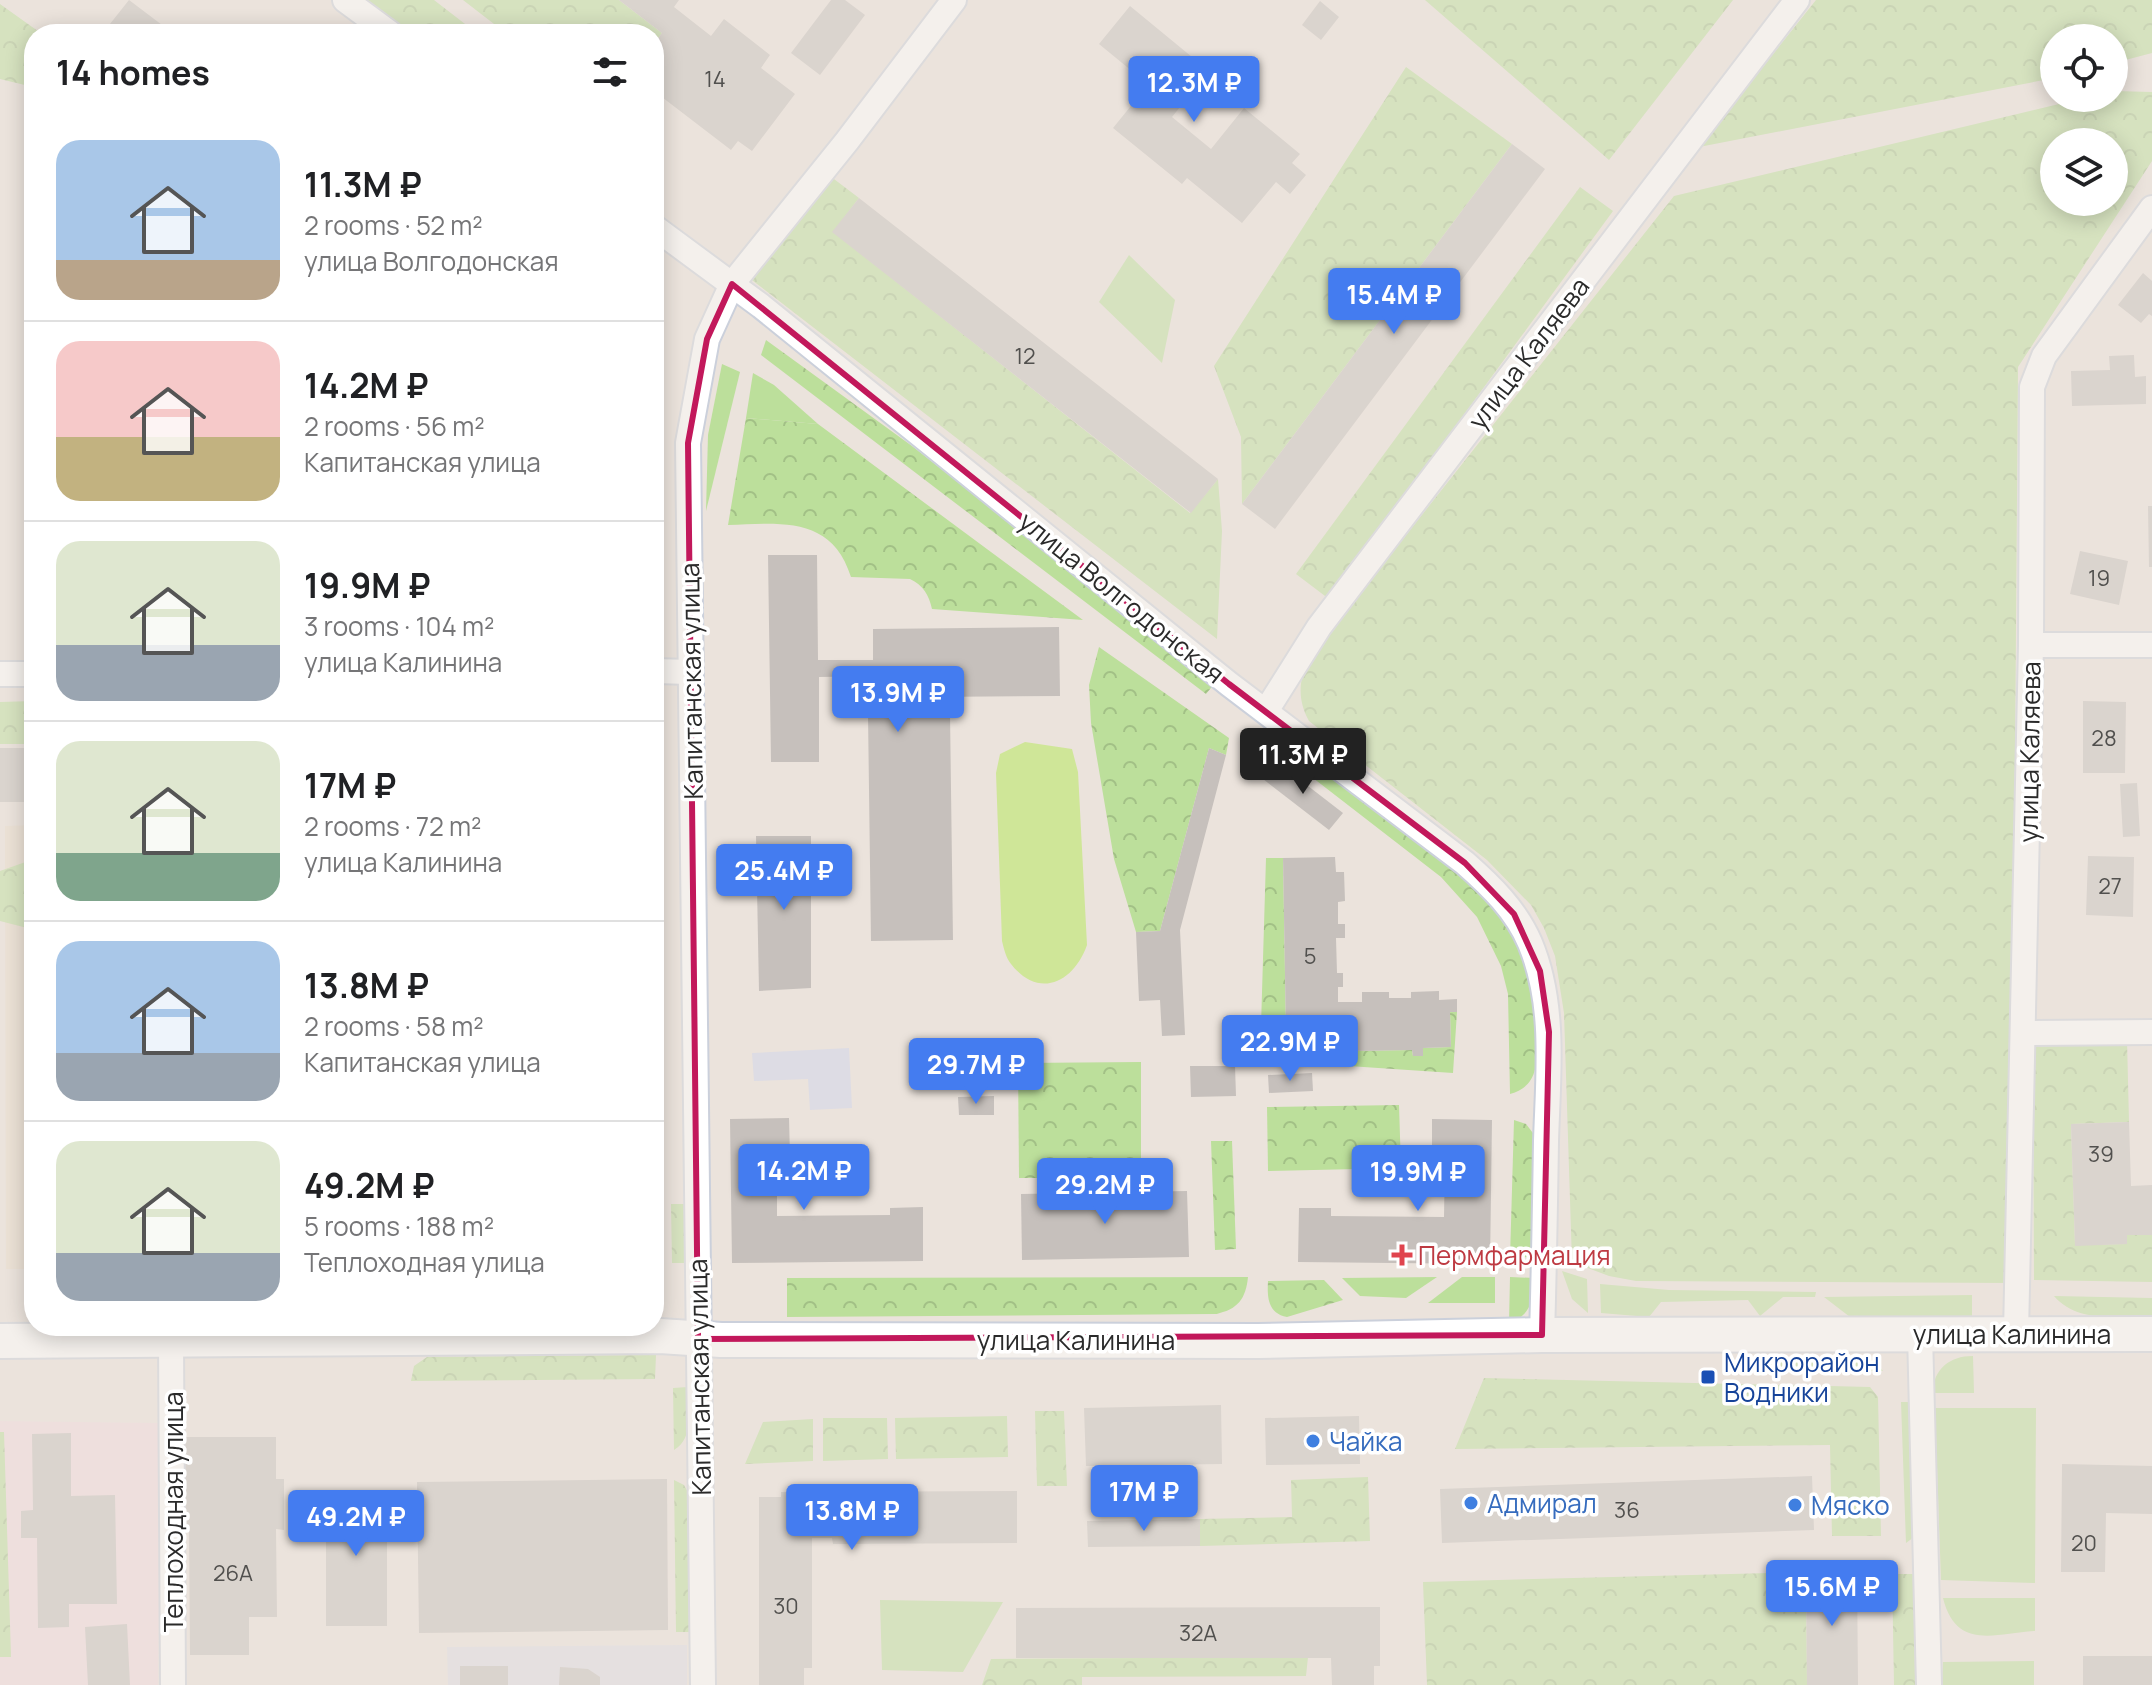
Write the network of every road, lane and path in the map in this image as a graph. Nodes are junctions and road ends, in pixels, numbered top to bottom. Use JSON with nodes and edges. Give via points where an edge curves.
{"nodes":[{"id":1,"x":345,"y":0,"type":"edge"},
{"id":2,"x":954,"y":0,"type":"edge"},
{"id":3,"x":1797,"y":0,"type":"edge"},
{"id":4,"x":377,"y":24,"type":"edge"},
{"id":5,"x":2152,"y":208,"type":"edge"},
{"id":6,"x":664,"y":234,"type":"edge"},
{"id":7,"x":732,"y":284,"type":"junction"},
{"id":8,"x":2031,"y":645,"type":"junction"},
{"id":9,"x":2152,"y":645,"type":"edge"},
{"id":10,"x":664,"y":671,"type":"edge"},
{"id":11,"x":690,"y":672,"type":"junction"},
{"id":12,"x":0,"y":674,"type":"edge"},
{"id":13,"x":24,"y":674,"type":"edge"},
{"id":14,"x":1266,"y":711,"type":"junction"},
{"id":15,"x":2152,"y":1032,"type":"edge"},
{"id":16,"x":2023,"y":1033,"type":"junction"},
{"id":17,"x":2016,"y":1333,"type":"junction"},
{"id":18,"x":1920,"y":1334,"type":"junction"},
{"id":19,"x":2152,"y":1334,"type":"edge"},
{"id":20,"x":1542,"y":1335,"type":"junction"},
{"id":21,"x":698,"y":1339,"type":"junction"},
{"id":22,"x":171,"y":1340,"type":"junction"},
{"id":23,"x":0,"y":1341,"type":"edge"},
{"id":24,"x":173,"y":1685,"type":"edge"},
{"id":25,"x":703,"y":1685,"type":"edge"},
{"id":26,"x":1929,"y":1685,"type":"edge"}],
"edges":[{"from":1,"to":4,"type":"street"},
{"from":2,"to":7,"type":"street","name":"Капитанская улица"},
{"from":3,"to":14,"type":"street","name":"улица Каляева","via":[[1319,627]]},
{"from":5,"to":8,"type":"street","name":"улица Каляева","via":[[2037,370],[2031,409]]},
{"from":6,"to":7,"type":"street","name":"улица Волгодонская"},
{"from":7,"to":11,"type":"street","name":"Капитанская улица","via":[[707,339],[688,443]]},
{"from":7,"to":14,"type":"street","name":"улица Волгодонская"},
{"from":8,"to":9,"type":"street"},
{"from":8,"to":16,"type":"street","name":"улица Каляева"},
{"from":10,"to":11,"type":"street"},
{"from":11,"to":21,"type":"street","name":"Капитанская улица"},
{"from":12,"to":13,"type":"street"},
{"from":14,"to":20,"type":"street","name":"улица Волгодонская","via":[[1483,878],[1529,941],[1540,971],[1549,1032]]},
{"from":15,"to":16,"type":"street"},
{"from":16,"to":17,"type":"street","name":"улица Каляева"},
{"from":17,"to":18,"type":"main road","name":"улица Калинина"},
{"from":17,"to":19,"type":"main road","name":"улица Калинина"},
{"from":18,"to":20,"type":"main road","name":"улица Калинина"},
{"from":18,"to":26,"type":"street"},
{"from":20,"to":21,"type":"main road","name":"улица Калинина","via":[[1258,1341]]},
{"from":21,"to":22,"type":"main road","name":"улица Калинина"},
{"from":21,"to":25,"type":"street","name":"Капитанская улица"},
{"from":22,"to":23,"type":"main road","name":"улица Калинина"},
{"from":22,"to":24,"type":"street","name":"Теплоходная улица"}]}
